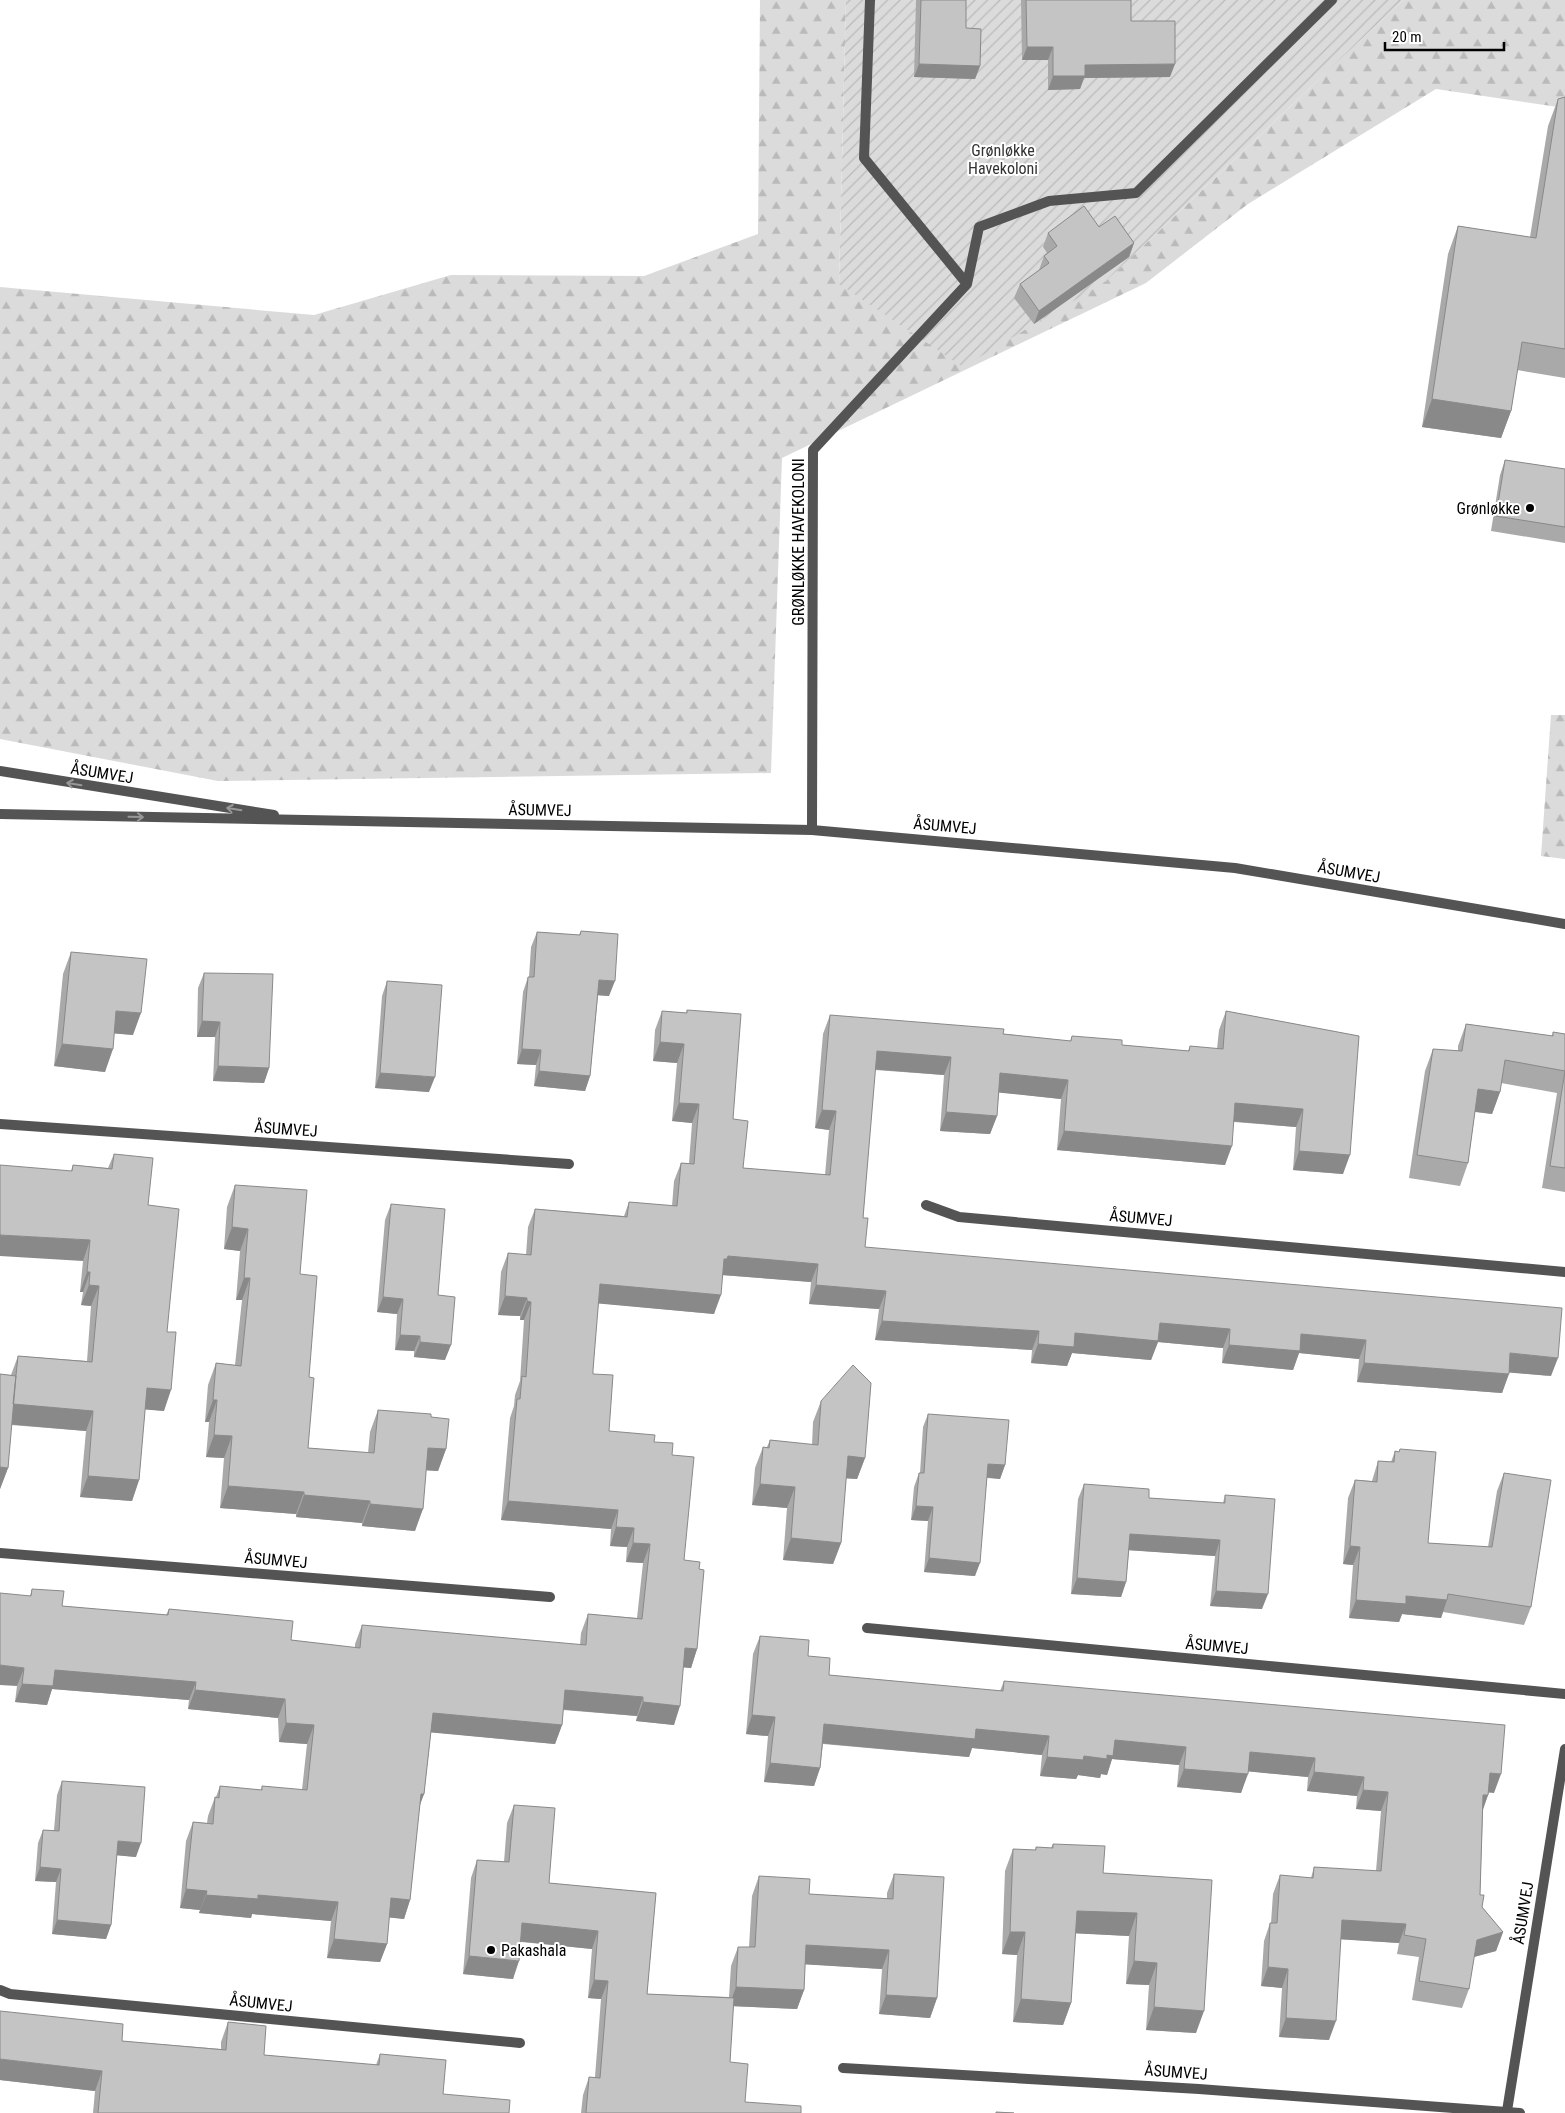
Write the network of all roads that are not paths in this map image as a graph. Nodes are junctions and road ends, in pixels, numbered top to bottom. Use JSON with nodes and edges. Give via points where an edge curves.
{"nodes":[{"id":1,"x":870,"y":0,"type":"edge"},
{"id":2,"x":1332,"y":0,"type":"edge"},
{"id":3,"x":968,"y":284,"type":"junction"},
{"id":4,"x":0,"y":771,"type":"edge"},
{"id":5,"x":0,"y":814,"type":"edge"},
{"id":6,"x":317,"y":821,"type":"junction"},
{"id":7,"x":812,"y":830,"type":"junction"},
{"id":8,"x":1565,"y":924,"type":"edge"},
{"id":9,"x":0,"y":1124,"type":"edge"},
{"id":10,"x":569,"y":1164,"type":"dead end"},
{"id":11,"x":926,"y":1205,"type":"dead end"},
{"id":12,"x":1565,"y":1272,"type":"edge"},
{"id":13,"x":0,"y":1553,"type":"edge"},
{"id":14,"x":550,"y":1597,"type":"dead end"},
{"id":15,"x":867,"y":1628,"type":"dead end"},
{"id":16,"x":1565,"y":1694,"type":"edge"},
{"id":17,"x":1565,"y":1749,"type":"edge"},
{"id":18,"x":0,"y":1990,"type":"edge"},
{"id":19,"x":520,"y":2043,"type":"dead end"},
{"id":20,"x":843,"y":2068,"type":"dead end"},
{"id":21,"x":1506,"y":2111,"type":"junction"},
{"id":22,"x":1520,"y":2113,"type":"edge"}],
"edges":[{"from":1,"to":3,"type":"street","via":[[864,158]]},
{"from":2,"to":3,"type":"street","via":[[1136,193],[1049,201],[979,227]]},
{"from":3,"to":7,"type":"street","name":"GRØNLØKKE HAVEKOLONI","via":[[813,450]]},
{"from":6,"to":4,"type":"street","name":"ÅSUMVEJ","one_way":true},
{"from":5,"to":6,"type":"street","name":"ÅSUMVEJ","one_way":true},
{"from":6,"to":7,"type":"street","name":"ÅSUMVEJ"},
{"from":7,"to":8,"type":"street","name":"ÅSUMVEJ","via":[[1235,868]]},
{"from":9,"to":10,"type":"street","name":"ÅSUMVEJ"},
{"from":11,"to":12,"type":"street","name":"ÅSUMVEJ","via":[[959,1217]]},
{"from":13,"to":14,"type":"street","name":"ÅSUMVEJ"},
{"from":15,"to":16,"type":"street","name":"ÅSUMVEJ"},
{"from":17,"to":21,"type":"street","name":"ÅSUMVEJ"},
{"from":18,"to":19,"type":"street","name":"ÅSUMVEJ","via":[[19,1995]]},
{"from":20,"to":21,"type":"street","name":"ÅSUMVEJ","via":[[1191,2088]]},
{"from":21,"to":22,"type":"street","name":"ÅSUMVEJ"}]}
